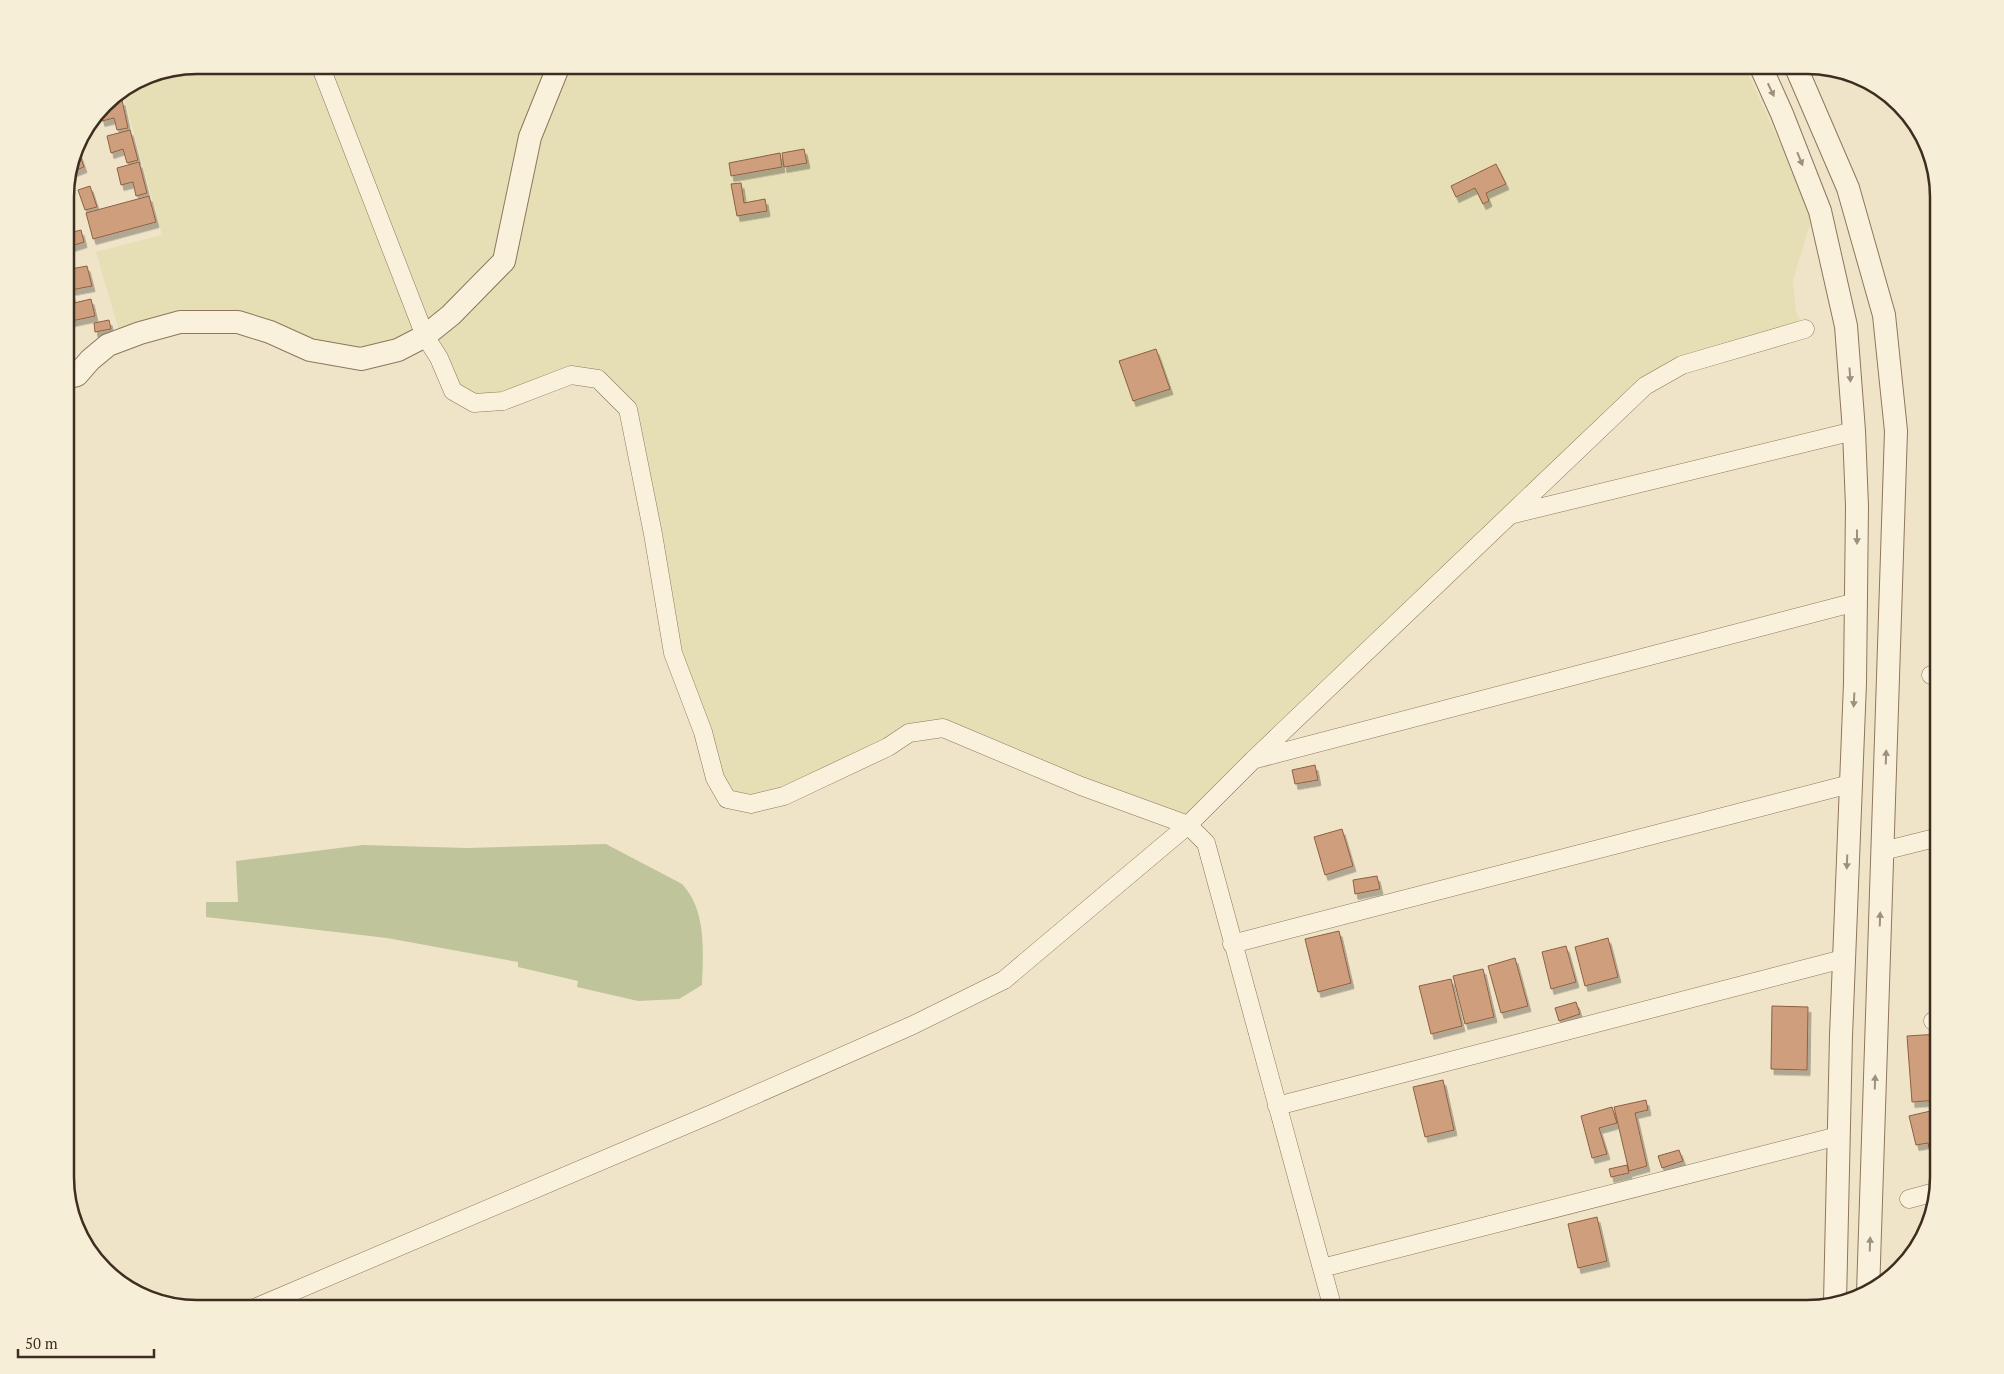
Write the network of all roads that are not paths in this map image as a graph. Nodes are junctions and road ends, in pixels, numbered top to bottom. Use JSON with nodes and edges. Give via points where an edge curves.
{"nodes":[{"id":1,"x":323,"y":74,"type":"edge"},
{"id":2,"x":555,"y":74,"type":"edge"},
{"id":3,"x":1764,"y":74,"type":"edge"},
{"id":4,"x":1799,"y":74,"type":"edge"},
{"id":5,"x":1805,"y":329,"type":"dead end"},
{"id":6,"x":425,"y":336,"type":"junction"},
{"id":7,"x":74,"y":376,"type":"edge"},
{"id":8,"x":1854,"y":431,"type":"junction"},
{"id":9,"x":1510,"y":515,"type":"junction"},
{"id":10,"x":1856,"y":602,"type":"junction"},
{"id":11,"x":1253,"y":760,"type":"junction"},
{"id":12,"x":1850,"y":784,"type":"junction"},
{"id":13,"x":1188,"y":825,"type":"junction"},
{"id":14,"x":1930,"y":839,"type":"edge"},
{"id":15,"x":1883,"y":851,"type":"junction"},
{"id":16,"x":1232,"y":944,"type":"junction"},
{"id":17,"x":1843,"y":959,"type":"junction"},
{"id":18,"x":1277,"y":1106,"type":"junction"},
{"id":19,"x":1838,"y":1136,"type":"junction"},
{"id":20,"x":1929,"y":1194,"type":"edge"},
{"id":21,"x":1909,"y":1199,"type":"dead end"},
{"id":22,"x":1322,"y":1268,"type":"junction"},
{"id":23,"x":1868,"y":1284,"type":"edge"},
{"id":24,"x":1835,"y":1297,"type":"edge"},
{"id":25,"x":273,"y":1300,"type":"edge"},
{"id":26,"x":1331,"y":1300,"type":"edge"}],
"edges":[{"from":1,"to":6,"type":"street"},
{"from":2,"to":6,"type":"street","via":[[530,137],[504,261]]},
{"from":3,"to":8,"type":"street","one_way":true,"via":[[1820,212],[1846,326]]},
{"from":15,"to":4,"type":"street","one_way":true,"via":[[1896,431],[1885,324],[1848,188]]},
{"from":5,"to":9,"type":"street","via":[[1682,365],[1645,386]]},
{"from":6,"to":7,"type":"street","via":[[398,350],[361,359],[310,350],[238,322],[180,322],[140,332],[108,346]]},
{"from":6,"to":13,"type":"street","via":[[453,391],[474,403],[504,401],[571,375],[598,379],[628,409],[654,534],[672,653],[703,732],[715,778],[727,799],[751,804],[784,796],[888,748],[909,733],[943,728],[1081,786]]},
{"from":8,"to":9,"type":"street"},
{"from":8,"to":10,"type":"street","one_way":true},
{"from":9,"to":11,"type":"street"},
{"from":10,"to":11,"type":"street"},
{"from":10,"to":12,"type":"street","one_way":true},
{"from":11,"to":13,"type":"street"},
{"from":12,"to":16,"type":"street"},
{"from":12,"to":17,"type":"street","one_way":true},
{"from":13,"to":16,"type":"street","via":[[1206,843]]},
{"from":13,"to":25,"type":"street","via":[[1004,980],[913,1025],[732,1105]]},
{"from":14,"to":15,"type":"street"},
{"from":23,"to":15,"type":"street","one_way":true},
{"from":16,"to":18,"type":"street"},
{"from":17,"to":18,"type":"street"},
{"from":17,"to":19,"type":"street"},
{"from":18,"to":22,"type":"street"},
{"from":19,"to":22,"type":"street"},
{"from":19,"to":24,"type":"street"},
{"from":20,"to":21,"type":"street"},
{"from":22,"to":26,"type":"street"}]}
